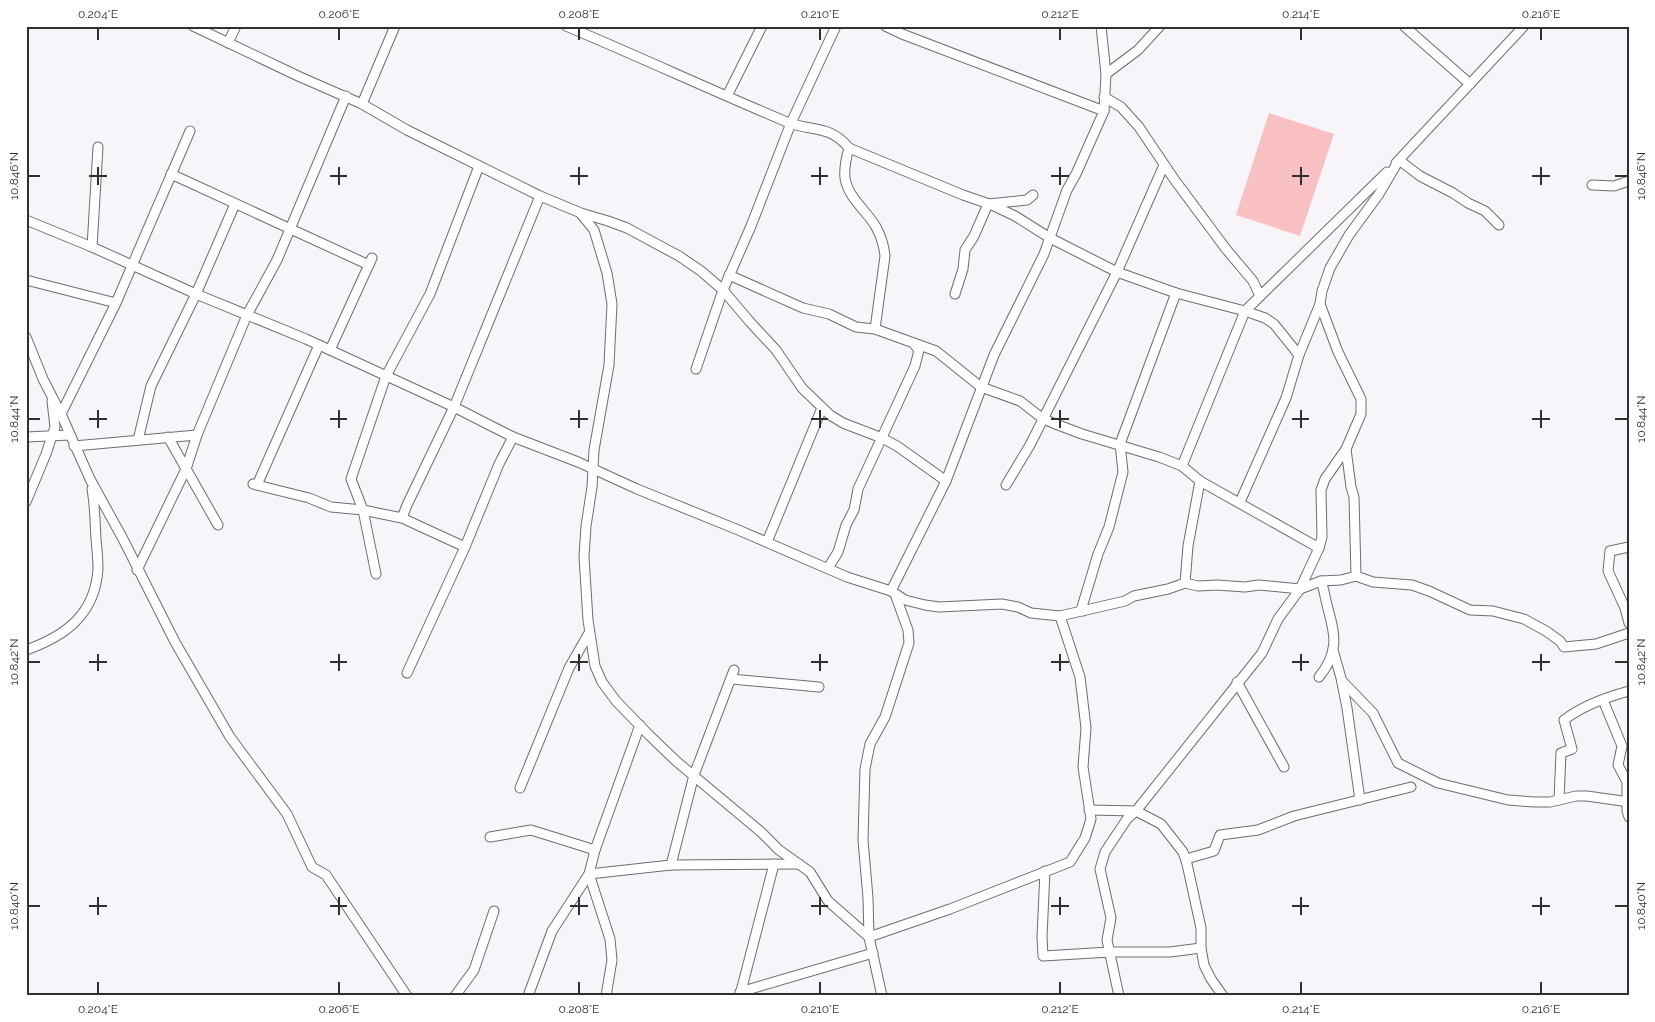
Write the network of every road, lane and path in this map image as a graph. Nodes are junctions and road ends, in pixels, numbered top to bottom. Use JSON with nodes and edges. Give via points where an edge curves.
{"nodes":[{"id":1,"x":193,"y":26,"type":"edge"},
{"id":2,"x":236,"y":26,"type":"edge"},
{"id":3,"x":395,"y":26,"type":"edge"},
{"id":4,"x":566,"y":26,"type":"edge"},
{"id":5,"x":762,"y":26,"type":"edge"},
{"id":6,"x":836,"y":26,"type":"edge"},
{"id":7,"x":885,"y":26,"type":"edge"},
{"id":8,"x":1101,"y":26,"type":"edge"},
{"id":9,"x":1160,"y":26,"type":"edge"},
{"id":10,"x":1404,"y":26,"type":"edge"},
{"id":11,"x":1524,"y":26,"type":"edge"},
{"id":12,"x":228,"y":43,"type":"junction"},
{"id":13,"x":1106,"y":74,"type":"junction"},
{"id":14,"x":1470,"y":84,"type":"junction"},
{"id":15,"x":346,"y":96,"type":"junction"},
{"id":16,"x":727,"y":96,"type":"junction"},
{"id":17,"x":1104,"y":97,"type":"junction"},
{"id":18,"x":362,"y":104,"type":"junction"},
{"id":19,"x":1104,"y":111,"type":"junction"},
{"id":20,"x":791,"y":123,"type":"junction"},
{"id":21,"x":190,"y":131,"type":"dead end"},
{"id":22,"x":98,"y":147,"type":"dead end"},
{"id":23,"x":849,"y":148,"type":"junction"},
{"id":24,"x":1400,"y":160,"type":"junction"},
{"id":25,"x":1164,"y":165,"type":"junction"},
{"id":26,"x":479,"y":166,"type":"junction"},
{"id":27,"x":171,"y":174,"type":"junction"},
{"id":28,"x":1629,"y":181,"type":"edge"},
{"id":29,"x":1592,"y":185,"type":"dead end"},
{"id":30,"x":1033,"y":195,"type":"dead end"},
{"id":31,"x":540,"y":196,"type":"junction"},
{"id":32,"x":236,"y":204,"type":"junction"},
{"id":33,"x":988,"y":204,"type":"junction"},
{"id":34,"x":581,"y":213,"type":"junction"},
{"id":35,"x":26,"y":220,"type":"edge"},
{"id":36,"x":1499,"y":225,"type":"dead end"},
{"id":37,"x":290,"y":230,"type":"junction"},
{"id":38,"x":1050,"y":238,"type":"junction"},
{"id":39,"x":92,"y":247,"type":"junction"},
{"id":40,"x":132,"y":266,"type":"junction"},
{"id":41,"x":1117,"y":272,"type":"junction"},
{"id":42,"x":729,"y":275,"type":"junction"},
{"id":43,"x":26,"y":280,"type":"edge"},
{"id":44,"x":723,"y":290,"type":"junction"},
{"id":45,"x":1176,"y":293,"type":"junction"},
{"id":46,"x":196,"y":294,"type":"junction"},
{"id":47,"x":955,"y":294,"type":"dead end"},
{"id":48,"x":1260,"y":296,"type":"junction"},
{"id":49,"x":116,"y":303,"type":"junction"},
{"id":50,"x":1320,"y":304,"type":"junction"},
{"id":51,"x":1245,"y":311,"type":"junction"},
{"id":52,"x":247,"y":315,"type":"junction"},
{"id":53,"x":875,"y":329,"type":"junction"},
{"id":54,"x":26,"y":337,"type":"edge"},
{"id":55,"x":914,"y":344,"type":"junction"},
{"id":56,"x":319,"y":346,"type":"junction"},
{"id":57,"x":330,"y":350,"type":"junction"},
{"id":58,"x":1299,"y":355,"type":"junction"},
{"id":59,"x":696,"y":369,"type":"dead end"},
{"id":60,"x":386,"y":376,"type":"junction"},
{"id":61,"x":981,"y":387,"type":"junction"},
{"id":62,"x":52,"y":398,"type":"junction"},
{"id":63,"x":454,"y":407,"type":"junction"},
{"id":64,"x":822,"y":408,"type":"junction"},
{"id":65,"x":61,"y":414,"type":"junction"},
{"id":66,"x":1042,"y":418,"type":"junction"},
{"id":67,"x":70,"y":435,"type":"junction"},
{"id":68,"x":197,"y":435,"type":"junction"},
{"id":69,"x":52,"y":436,"type":"junction"},
{"id":70,"x":26,"y":437,"type":"edge"},
{"id":71,"x":168,"y":437,"type":"junction"},
{"id":72,"x":513,"y":437,"type":"junction"},
{"id":73,"x":882,"y":438,"type":"junction"},
{"id":74,"x":138,"y":440,"type":"junction"},
{"id":75,"x":1120,"y":444,"type":"junction"},
{"id":76,"x":74,"y":446,"type":"junction"},
{"id":77,"x":1346,"y":448,"type":"junction"},
{"id":78,"x":1182,"y":466,"type":"junction"},
{"id":79,"x":186,"y":469,"type":"junction"},
{"id":80,"x":593,"y":469,"type":"junction"},
{"id":81,"x":90,"y":479,"type":"junction"},
{"id":82,"x":1200,"y":480,"type":"junction"},
{"id":83,"x":946,"y":481,"type":"junction"},
{"id":84,"x":1006,"y":485,"type":"dead end"},
{"id":85,"x":26,"y":502,"type":"edge"},
{"id":86,"x":1240,"y":502,"type":"junction"},
{"id":87,"x":362,"y":510,"type":"junction"},
{"id":88,"x":402,"y":518,"type":"junction"},
{"id":89,"x":218,"y":525,"type":"dead end"},
{"id":90,"x":767,"y":542,"type":"junction"},
{"id":91,"x":465,"y":547,"type":"junction"},
{"id":92,"x":1629,"y":547,"type":"edge"},
{"id":93,"x":1318,"y":548,"type":"junction"},
{"id":94,"x":828,"y":568,"type":"junction"},
{"id":95,"x":138,"y":570,"type":"junction"},
{"id":96,"x":376,"y":574,"type":"dead end"},
{"id":97,"x":1356,"y":576,"type":"junction"},
{"id":98,"x":1321,"y":582,"type":"junction"},
{"id":99,"x":1185,"y":583,"type":"junction"},
{"id":100,"x":1300,"y":589,"type":"junction"},
{"id":101,"x":893,"y":592,"type":"junction"},
{"id":102,"x":1083,"y":610,"type":"junction"},
{"id":103,"x":1060,"y":616,"type":"junction"},
{"id":104,"x":1629,"y":623,"type":"edge"},
{"id":105,"x":590,"y":633,"type":"junction"},
{"id":106,"x":1629,"y":633,"type":"edge"},
{"id":107,"x":26,"y":650,"type":"edge"},
{"id":108,"x":1333,"y":650,"type":"junction"},
{"id":109,"x":407,"y":673,"type":"dead end"},
{"id":110,"x":1320,"y":677,"type":"dead end"},
{"id":111,"x":1342,"y":681,"type":"junction"},
{"id":112,"x":1238,"y":682,"type":"junction"},
{"id":113,"x":819,"y":687,"type":"dead end"},
{"id":114,"x":1629,"y":691,"type":"edge"},
{"id":115,"x":1603,"y":700,"type":"junction"},
{"id":116,"x":640,"y":725,"type":"junction"},
{"id":117,"x":1284,"y":767,"type":"dead end"},
{"id":118,"x":694,"y":775,"type":"junction"},
{"id":119,"x":1411,"y":787,"type":"dead end"},
{"id":120,"x":520,"y":788,"type":"dead end"},
{"id":121,"x":1360,"y":800,"type":"junction"},
{"id":122,"x":1559,"y":800,"type":"junction"},
{"id":123,"x":1628,"y":802,"type":"edge"},
{"id":124,"x":1089,"y":810,"type":"junction"},
{"id":125,"x":1136,"y":810,"type":"junction"},
{"id":126,"x":1629,"y":817,"type":"edge"},
{"id":127,"x":490,"y":837,"type":"dead end"},
{"id":128,"x":595,"y":850,"type":"junction"},
{"id":129,"x":1186,"y":859,"type":"junction"},
{"id":130,"x":774,"y":864,"type":"junction"},
{"id":131,"x":799,"y":864,"type":"junction"},
{"id":132,"x":671,"y":865,"type":"junction"},
{"id":133,"x":1045,"y":871,"type":"junction"},
{"id":134,"x":589,"y":874,"type":"junction"},
{"id":135,"x":494,"y":911,"type":"dead end"},
{"id":136,"x":869,"y":937,"type":"junction"},
{"id":137,"x":1201,"y":948,"type":"junction"},
{"id":138,"x":1110,"y":952,"type":"junction"},
{"id":139,"x":873,"y":953,"type":"junction"},
{"id":140,"x":740,"y":994,"type":"edge"},
{"id":141,"x":407,"y":996,"type":"edge"},
{"id":142,"x":455,"y":996,"type":"edge"},
{"id":143,"x":528,"y":996,"type":"edge"},
{"id":144,"x":606,"y":996,"type":"edge"},
{"id":145,"x":882,"y":996,"type":"edge"},
{"id":146,"x":1119,"y":996,"type":"edge"},
{"id":147,"x":1223,"y":996,"type":"edge"}],
"edges":[{"from":1,"to":12,"type":"street"},
{"from":2,"to":12,"type":"street"},
{"from":3,"to":18,"type":"street"},
{"from":4,"to":16,"type":"street"},
{"from":5,"to":16,"type":"street"},
{"from":6,"to":20,"type":"street"},
{"from":7,"to":19,"type":"street"},
{"from":8,"to":13,"type":"street"},
{"from":9,"to":13,"type":"street","via":[[1138,50]]},
{"from":10,"to":14,"type":"street"},
{"from":11,"to":14,"type":"street"},
{"from":12,"to":15,"type":"street"},
{"from":13,"to":17,"type":"street"},
{"from":14,"to":24,"type":"street"},
{"from":15,"to":18,"type":"street"},
{"from":15,"to":37,"type":"street"},
{"from":16,"to":20,"type":"street"},
{"from":17,"to":19,"type":"street"},
{"from":17,"to":25,"type":"street","via":[[1121,107]]},
{"from":18,"to":26,"type":"street"},
{"from":19,"to":38,"type":"street","via":[[1067,190]]},
{"from":20,"to":23,"type":"street","via":[[834,134]]},
{"from":20,"to":42,"type":"street"},
{"from":21,"to":27,"type":"street"},
{"from":22,"to":39,"type":"street"},
{"from":23,"to":33,"type":"street"},
{"from":23,"to":53,"type":"street","via":[[845,180],[876,225],[884,246]]},
{"from":24,"to":36,"type":"street","via":[[1420,176],[1485,211]]},
{"from":24,"to":48,"type":"street"},
{"from":24,"to":50,"type":"street","via":[[1330,268]]},
{"from":25,"to":41,"type":"street"},
{"from":25,"to":48,"type":"street","via":[[1253,281]]},
{"from":26,"to":31,"type":"street"},
{"from":26,"to":60,"type":"street","via":[[430,294]]},
{"from":27,"to":32,"type":"street"},
{"from":27,"to":40,"type":"street"},
{"from":28,"to":29,"type":"street","via":[[1614,186]]},
{"from":30,"to":33,"type":"street","via":[[1027,200]]},
{"from":31,"to":34,"type":"street"},
{"from":31,"to":63,"type":"street"},
{"from":32,"to":37,"type":"street"},
{"from":32,"to":46,"type":"street"},
{"from":33,"to":38,"type":"street"},
{"from":33,"to":47,"type":"street","via":[[965,250]]},
{"from":34,"to":44,"type":"street","via":[[652,241],[701,271]]},
{"from":34,"to":80,"type":"street","via":[[594,230],[612,304],[609,365]]},
{"from":35,"to":39,"type":"street"},
{"from":37,"to":52,"type":"street"},
{"from":37,"to":57,"type":"street","via":[[371,261]]},
{"from":38,"to":41,"type":"street"},
{"from":38,"to":61,"type":"street"},
{"from":39,"to":40,"type":"street"},
{"from":40,"to":46,"type":"street"},
{"from":40,"to":49,"type":"street"},
{"from":41,"to":45,"type":"street"},
{"from":41,"to":66,"type":"street"},
{"from":42,"to":44,"type":"street"},
{"from":42,"to":53,"type":"street","via":[[803,308],[828,314],[856,327]]},
{"from":43,"to":49,"type":"street"},
{"from":44,"to":59,"type":"street"},
{"from":44,"to":64,"type":"street"},
{"from":45,"to":51,"type":"street"},
{"from":45,"to":75,"type":"street"},
{"from":46,"to":52,"type":"street"},
{"from":46,"to":74,"type":"street","via":[[151,386]]},
{"from":48,"to":51,"type":"street"},
{"from":49,"to":65,"type":"street"},
{"from":50,"to":58,"type":"street"},
{"from":50,"to":77,"type":"street","via":[[1361,399],[1361,414]]},
{"from":51,"to":58,"type":"street","via":[[1274,324]]},
{"from":51,"to":78,"type":"street"},
{"from":52,"to":56,"type":"street"},
{"from":52,"to":68,"type":"street"},
{"from":53,"to":55,"type":"street"},
{"from":54,"to":62,"type":"street"},
{"from":55,"to":61,"type":"street","via":[[936,351]]},
{"from":55,"to":73,"type":"street","via":[[919,350],[915,366]]},
{"from":56,"to":57,"type":"street"},
{"from":56,"to":87,"type":"street","via":[[255,485],[309,498],[331,507]]},
{"from":57,"to":60,"type":"street"},
{"from":58,"to":86,"type":"street","via":[[1286,398]]},
{"from":60,"to":63,"type":"street"},
{"from":60,"to":87,"type":"street","via":[[352,478]]},
{"from":61,"to":66,"type":"street","via":[[1020,401]]},
{"from":61,"to":83,"type":"street"},
{"from":62,"to":65,"type":"street"},
{"from":62,"to":69,"type":"street","via":[[55,427]]},
{"from":63,"to":72,"type":"street"},
{"from":63,"to":88,"type":"street"},
{"from":64,"to":73,"type":"street","via":[[843,423]]},
{"from":64,"to":90,"type":"street"},
{"from":65,"to":67,"type":"street"},
{"from":66,"to":75,"type":"street","via":[[1082,434]]},
{"from":66,"to":84,"type":"street"},
{"from":67,"to":69,"type":"street"},
{"from":67,"to":76,"type":"street"},
{"from":68,"to":71,"type":"street"},
{"from":68,"to":79,"type":"street"},
{"from":69,"to":70,"type":"street"},
{"from":69,"to":85,"type":"street"},
{"from":71,"to":74,"type":"street"},
{"from":71,"to":79,"type":"street"},
{"from":72,"to":80,"type":"street"},
{"from":72,"to":91,"type":"street"},
{"from":73,"to":83,"type":"street"},
{"from":73,"to":94,"type":"street","via":[[858,489],[854,510],[838,552]]},
{"from":74,"to":76,"type":"street"},
{"from":75,"to":78,"type":"street"},
{"from":75,"to":102,"type":"street","via":[[1123,472]]},
{"from":76,"to":81,"type":"street"},
{"from":77,"to":93,"type":"street","via":[[1321,490],[1322,537]]},
{"from":77,"to":97,"type":"street","via":[[1354,497]]},
{"from":78,"to":82,"type":"street"},
{"from":79,"to":89,"type":"street"},
{"from":79,"to":95,"type":"street"},
{"from":80,"to":90,"type":"street"},
{"from":80,"to":105,"type":"street","via":[[584,557]]},
{"from":81,"to":95,"type":"street"},
{"from":81,"to":107,"type":"street","via":[[96,509],[98,563],[95,588],[85,610],[71,627]]},
{"from":82,"to":86,"type":"street"},
{"from":82,"to":99,"type":"street"},
{"from":83,"to":101,"type":"street"},
{"from":86,"to":93,"type":"street"},
{"from":87,"to":88,"type":"street"},
{"from":87,"to":96,"type":"street"},
{"from":88,"to":91,"type":"street"},
{"from":90,"to":94,"type":"street"},
{"from":91,"to":109,"type":"street"},
{"from":92,"to":104,"type":"street","via":[[1610,551],[1608,571]]},
{"from":93,"to":100,"type":"street"},
{"from":94,"to":101,"type":"street"},
{"from":95,"to":141,"type":"street","via":[[230,737],[287,814],[312,867],[326,875]]},
{"from":97,"to":98,"type":"street"},
{"from":97,"to":106,"type":"street","via":[[1373,582],[1412,585],[1470,610],[1493,611],[1524,619],[1546,631],[1564,647],[1596,644]]},
{"from":98,"to":100,"type":"street"},
{"from":98,"to":108,"type":"street","via":[[1333,624]]},
{"from":99,"to":100,"type":"street"},
{"from":99,"to":102,"type":"street"},
{"from":100,"to":112,"type":"street","via":[[1278,619],[1262,653]]},
{"from":101,"to":103,"type":"street","via":[[905,600],[925,605],[1002,604],[1031,613]]},
{"from":101,"to":136,"type":"street","via":[[908,630],[909,643],[885,717],[870,744],[865,769],[863,840]]},
{"from":102,"to":103,"type":"street"},
{"from":103,"to":124,"type":"street","via":[[1080,677],[1086,728],[1083,767]]},
{"from":105,"to":116,"type":"street","via":[[595,666],[602,682]]},
{"from":105,"to":120,"type":"street","via":[[569,668]]},
{"from":108,"to":110,"type":"street"},
{"from":108,"to":111,"type":"street"},
{"from":111,"to":121,"type":"street"},
{"from":111,"to":122,"type":"street","via":[[1373,713],[1398,764],[1447,786],[1508,800]]},
{"from":112,"to":117,"type":"street"},
{"from":112,"to":125,"type":"street"},
{"from":113,"to":118,"type":"street","via":[[733,674]]},
{"from":114,"to":115,"type":"street"},
{"from":115,"to":122,"type":"street","via":[[1564,720],[1572,749],[1561,753]]},
{"from":115,"to":123,"type":"street","via":[[1622,746],[1618,765],[1627,782]]},
{"from":116,"to":118,"type":"street"},
{"from":116,"to":128,"type":"street"},
{"from":118,"to":131,"type":"street"},
{"from":118,"to":132,"type":"street"},
{"from":119,"to":121,"type":"street"},
{"from":121,"to":129,"type":"street","via":[[1294,816],[1258,830],[1220,835],[1214,851]]},
{"from":122,"to":123,"type":"street","via":[[1587,796]]},
{"from":123,"to":126,"type":"street"},
{"from":124,"to":125,"type":"street"},
{"from":124,"to":133,"type":"street","via":[[1091,819],[1085,838],[1070,862]]},
{"from":125,"to":129,"type":"street","via":[[1162,824]]},
{"from":125,"to":138,"type":"street","via":[[1109,845],[1100,869],[1112,918],[1108,940]]},
{"from":127,"to":128,"type":"street","via":[[530,830]]},
{"from":128,"to":134,"type":"street"},
{"from":129,"to":137,"type":"street","via":[[1201,928]]},
{"from":130,"to":131,"type":"street"},
{"from":130,"to":132,"type":"street"},
{"from":130,"to":140,"type":"street"},
{"from":131,"to":136,"type":"street","via":[[810,872],[828,901]]},
{"from":132,"to":134,"type":"street"},
{"from":133,"to":136,"type":"street"},
{"from":133,"to":138,"type":"street","via":[[1043,956]]},
{"from":134,"to":143,"type":"street","via":[[552,931]]},
{"from":134,"to":144,"type":"street","via":[[610,939],[612,960]]},
{"from":135,"to":142,"type":"street","via":[[474,970]]},
{"from":136,"to":139,"type":"street"},
{"from":137,"to":138,"type":"street","via":[[1170,952]]},
{"from":137,"to":147,"type":"street","via":[[1204,964]]},
{"from":138,"to":146,"type":"street"},
{"from":139,"to":140,"type":"street"},
{"from":139,"to":145,"type":"street"}]}
